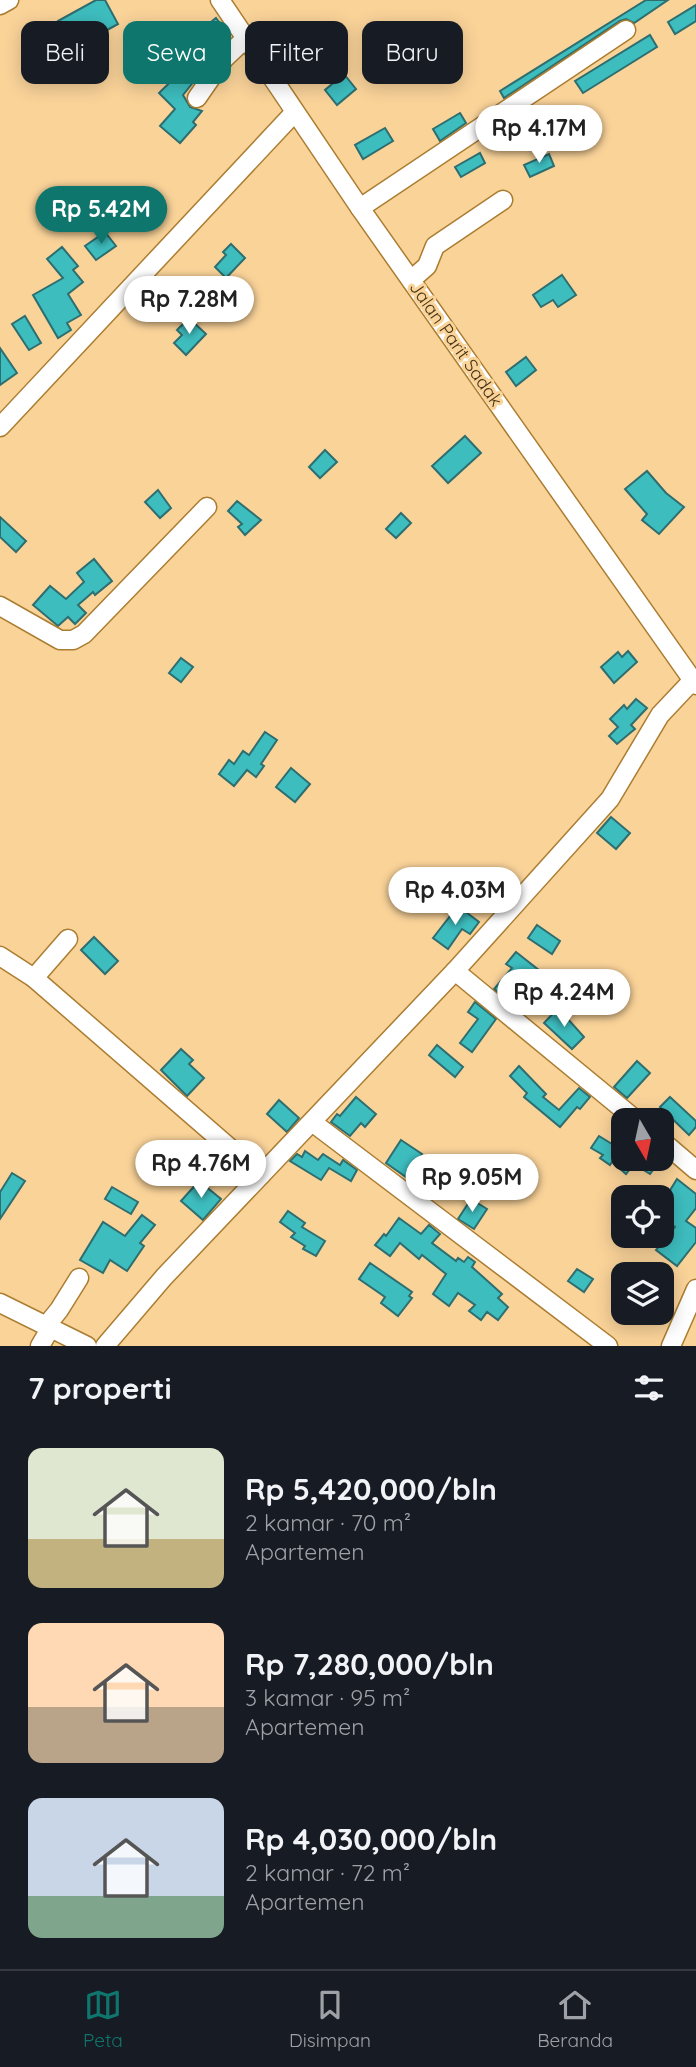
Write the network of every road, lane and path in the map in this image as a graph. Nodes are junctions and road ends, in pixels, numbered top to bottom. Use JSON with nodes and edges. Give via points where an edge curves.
{"nodes":[{"id":1,"x":9,"y":0,"type":"edge"},
{"id":2,"x":220,"y":0,"type":"edge"},
{"id":3,"x":0,"y":5,"type":"edge"},
{"id":4,"x":626,"y":30,"type":"dead end"},
{"id":5,"x":245,"y":37,"type":"edge"},
{"id":6,"x":245,"y":39,"type":"edge"},
{"id":7,"x":275,"y":84,"type":"edge"},
{"id":8,"x":197,"y":98,"type":"dead end"},
{"id":9,"x":294,"y":113,"type":"junction"},
{"id":10,"x":503,"y":200,"type":"dead end"},
{"id":11,"x":360,"y":208,"type":"junction"},
{"id":12,"x":406,"y":273,"type":"junction"},
{"id":13,"x":0,"y":427,"type":"edge"},
{"id":14,"x":207,"y":507,"type":"dead end"},
{"id":15,"x":0,"y":606,"type":"edge"},
{"id":16,"x":694,"y":682,"type":"edge"},
{"id":17,"x":68,"y":939,"type":"dead end"},
{"id":18,"x":0,"y":956,"type":"edge"},
{"id":19,"x":455,"y":971,"type":"junction"},
{"id":20,"x":34,"y":978,"type":"junction"},
{"id":21,"x":621,"y":1108,"type":"edge"},
{"id":22,"x":312,"y":1122,"type":"junction"},
{"id":23,"x":674,"y":1151,"type":"edge"},
{"id":24,"x":696,"y":1170,"type":"edge"},
{"id":25,"x":261,"y":1175,"type":"junction"},
{"id":26,"x":79,"y":1278,"type":"dead end"},
{"id":27,"x":696,"y":1289,"type":"edge"},
{"id":28,"x":0,"y":1303,"type":"edge"},
{"id":29,"x":48,"y":1326,"type":"junction"},
{"id":30,"x":40,"y":1346,"type":"edge"},
{"id":31,"x":87,"y":1346,"type":"edge"},
{"id":32,"x":105,"y":1346,"type":"edge"},
{"id":33,"x":608,"y":1346,"type":"edge"},
{"id":34,"x":671,"y":1346,"type":"edge"}],
"edges":[{"from":1,"to":3,"type":"street"},
{"from":2,"to":5,"type":"street","name":"Jalan Parit Sadak"},
{"from":4,"to":11,"type":"street"},
{"from":6,"to":8,"type":"street","via":[[224,59]]},
{"from":7,"to":9,"type":"street","name":"Jalan Parit Sadak"},
{"from":9,"to":11,"type":"street","name":"Jalan Parit Sadak"},
{"from":9,"to":13,"type":"street"},
{"from":10,"to":12,"type":"street","via":[[435,246],[427,266]]},
{"from":11,"to":12,"type":"street","name":"Jalan Parit Sadak"},
{"from":12,"to":16,"type":"street","name":"Jalan Parit Sadak"},
{"from":14,"to":15,"type":"street","via":[[73,640],[60,640]]},
{"from":16,"to":19,"type":"street","via":[[660,715],[610,799]]},
{"from":17,"to":20,"type":"street"},
{"from":18,"to":20,"type":"street"},
{"from":19,"to":21,"type":"street"},
{"from":19,"to":22,"type":"street"},
{"from":20,"to":25,"type":"street"},
{"from":22,"to":25,"type":"street"},
{"from":22,"to":33,"type":"street"},
{"from":23,"to":24,"type":"street"},
{"from":25,"to":32,"type":"street"},
{"from":26,"to":29,"type":"street"},
{"from":27,"to":34,"type":"street"},
{"from":28,"to":29,"type":"street"},
{"from":29,"to":30,"type":"street"},
{"from":29,"to":31,"type":"street"}]}
